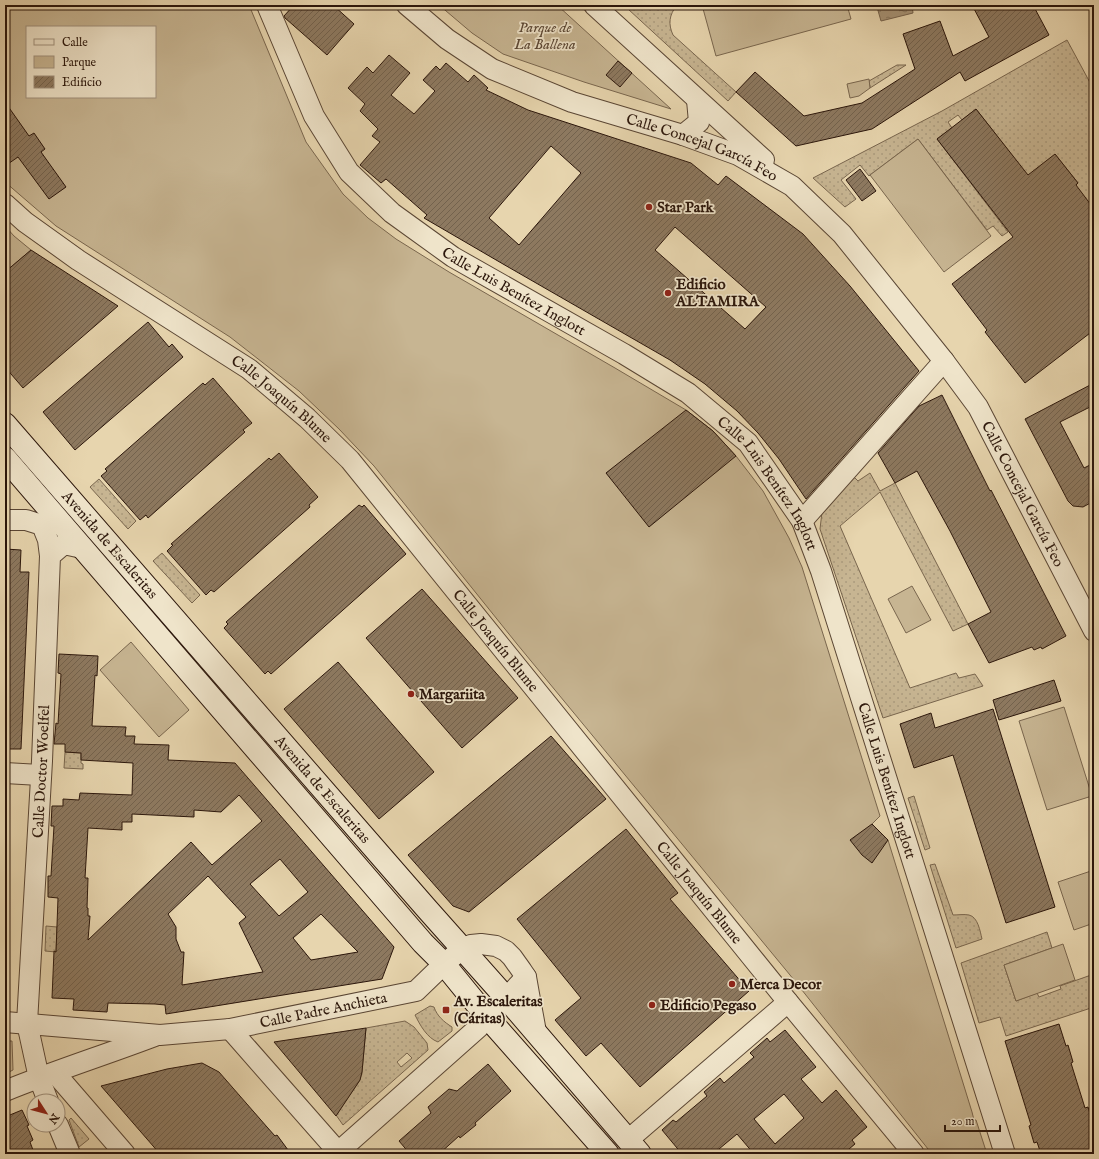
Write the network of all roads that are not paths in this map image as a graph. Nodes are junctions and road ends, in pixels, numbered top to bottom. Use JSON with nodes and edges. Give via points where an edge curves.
{"nodes":[{"id":1,"x":267,"y":5,"type":"edge"},
{"id":2,"x":407,"y":5,"type":"edge"},
{"id":3,"x":594,"y":5,"type":"edge"},
{"id":4,"x":697,"y":100,"type":"junction"},
{"id":5,"x":682,"y":135,"type":"junction"},
{"id":6,"x":792,"y":186,"type":"junction"},
{"id":7,"x":5,"y":204,"type":"edge"},
{"id":8,"x":944,"y":361,"type":"junction"},
{"id":9,"x":5,"y":424,"type":"edge"},
{"id":10,"x":5,"y":458,"type":"edge"},
{"id":11,"x":5,"y":520,"type":"edge"},
{"id":12,"x":802,"y":521,"type":"junction"},
{"id":13,"x":82,"y":548,"type":"junction"},
{"id":14,"x":50,"y":556,"type":"junction"},
{"id":15,"x":1094,"y":631,"type":"edge"},
{"id":16,"x":5,"y":773,"type":"edge"},
{"id":17,"x":40,"y":775,"type":"junction"},
{"id":18,"x":423,"y":943,"type":"junction"},
{"id":19,"x":462,"y":949,"type":"junction"},
{"id":20,"x":444,"y":964,"type":"junction"},
{"id":21,"x":526,"y":977,"type":"junction"},
{"id":22,"x":416,"y":991,"type":"junction"},
{"id":23,"x":507,"y":999,"type":"junction"},
{"id":24,"x":788,"y":1002,"type":"junction"},
{"id":25,"x":5,"y":1022,"type":"edge"},
{"id":26,"x":484,"y":1022,"type":"junction"},
{"id":27,"x":27,"y":1023,"type":"junction"},
{"id":28,"x":230,"y":1029,"type":"junction"},
{"id":29,"x":536,"y":1032,"type":"junction"},
{"id":30,"x":160,"y":1035,"type":"junction"},
{"id":31,"x":47,"y":1075,"type":"junction"},
{"id":32,"x":5,"y":1091,"type":"edge"},
{"id":33,"x":48,"y":1093,"type":"edge"},
{"id":34,"x":61,"y":1133,"type":"edge"},
{"id":35,"x":634,"y":1147,"type":"edge"},
{"id":36,"x":338,"y":1153,"type":"edge"},
{"id":37,"x":70,"y":1154,"type":"edge"},
{"id":38,"x":125,"y":1154,"type":"edge"},
{"id":39,"x":607,"y":1154,"type":"edge"},
{"id":40,"x":914,"y":1154,"type":"edge"},
{"id":41,"x":1005,"y":1154,"type":"edge"}],
"edges":[{"from":1,"to":12,"type":"street","name":"Calle Luis Benítez Inglott","via":[[314,116],[349,172],[392,213],[453,257],[688,393],[748,443]]},
{"from":2,"to":5,"type":"street","name":"Calle Concejal García Feo","via":[[448,39],[492,68],[572,102]]},
{"from":3,"to":4,"type":"street"},
{"from":4,"to":5,"type":"street","via":[[700,122]]},
{"from":4,"to":6,"type":"street"},
{"from":5,"to":6,"type":"street","name":"Calle Concejal García Feo","via":[[738,155]]},
{"from":6,"to":8,"type":"street","name":"Calle Concejal García Feo","via":[[842,234]]},
{"from":7,"to":24,"type":"street","name":"Calle Joaquín Blume","via":[[25,222],[78,260],[249,369],[308,418],[350,460]]},
{"from":8,"to":12,"type":"street"},
{"from":8,"to":15,"type":"street","name":"Calle Concejal García Feo","via":[[978,407]]},
{"from":9,"to":19,"type":"street","name":"Avenida de Escaleritas"},
{"from":10,"to":13,"type":"street","name":"Avenida de Escaleritas"},
{"from":11,"to":14,"type":"street","name":"Calle Doctor Woelfel","via":[[26,520],[42,526],[48,540]]},
{"from":12,"to":41,"type":"street","name":"Calle Luis Benítez Inglott","via":[[821,571]]},
{"from":13,"to":14,"type":"street","via":[[64,544]]},
{"from":13,"to":18,"type":"street","name":"Avenida de Escaleritas"},
{"from":14,"to":17,"type":"street","name":"Calle Doctor Woelfel"},
{"from":16,"to":17,"type":"street"},
{"from":17,"to":27,"type":"street","name":"Calle Doctor Woelfel"},
{"from":18,"to":20,"type":"street","name":"Avenida de Escaleritas"},
{"from":18,"to":22,"type":"street","via":[[429,964]]},
{"from":19,"to":20,"type":"street"},
{"from":19,"to":21,"type":"street","via":[[481,944],[496,946],[512,957]]},
{"from":19,"to":23,"type":"street","name":"Avenida de Escaleritas"},
{"from":20,"to":22,"type":"street"},
{"from":20,"to":26,"type":"street","name":"Avenida de Escaleritas"},
{"from":21,"to":23,"type":"street"},
{"from":21,"to":29,"type":"street"},
{"from":22,"to":28,"type":"street","name":"Calle Padre Anchieta"},
{"from":23,"to":26,"type":"street"},
{"from":23,"to":29,"type":"street","name":"Avenida de Escaleritas"},
{"from":24,"to":35,"type":"street"},
{"from":24,"to":40,"type":"street","name":"Calle Joaquín Blume"},
{"from":25,"to":27,"type":"street"},
{"from":26,"to":36,"type":"street"},
{"from":26,"to":39,"type":"street","name":"Avenida de Escaleritas","via":[[519,1052]]},
{"from":27,"to":30,"type":"street"},
{"from":27,"to":31,"type":"street","name":"Calle Doctor Woelfel"},
{"from":28,"to":30,"type":"street","name":"Calle Padre Anchieta"},
{"from":28,"to":36,"type":"street"},
{"from":29,"to":35,"type":"street","name":"Avenida de Escaleritas"},
{"from":30,"to":31,"type":"street"},
{"from":31,"to":32,"type":"street"},
{"from":31,"to":33,"type":"street","name":"Calle Doctor Woelfel"},
{"from":31,"to":38,"type":"street"},
{"from":34,"to":37,"type":"street"}]}
